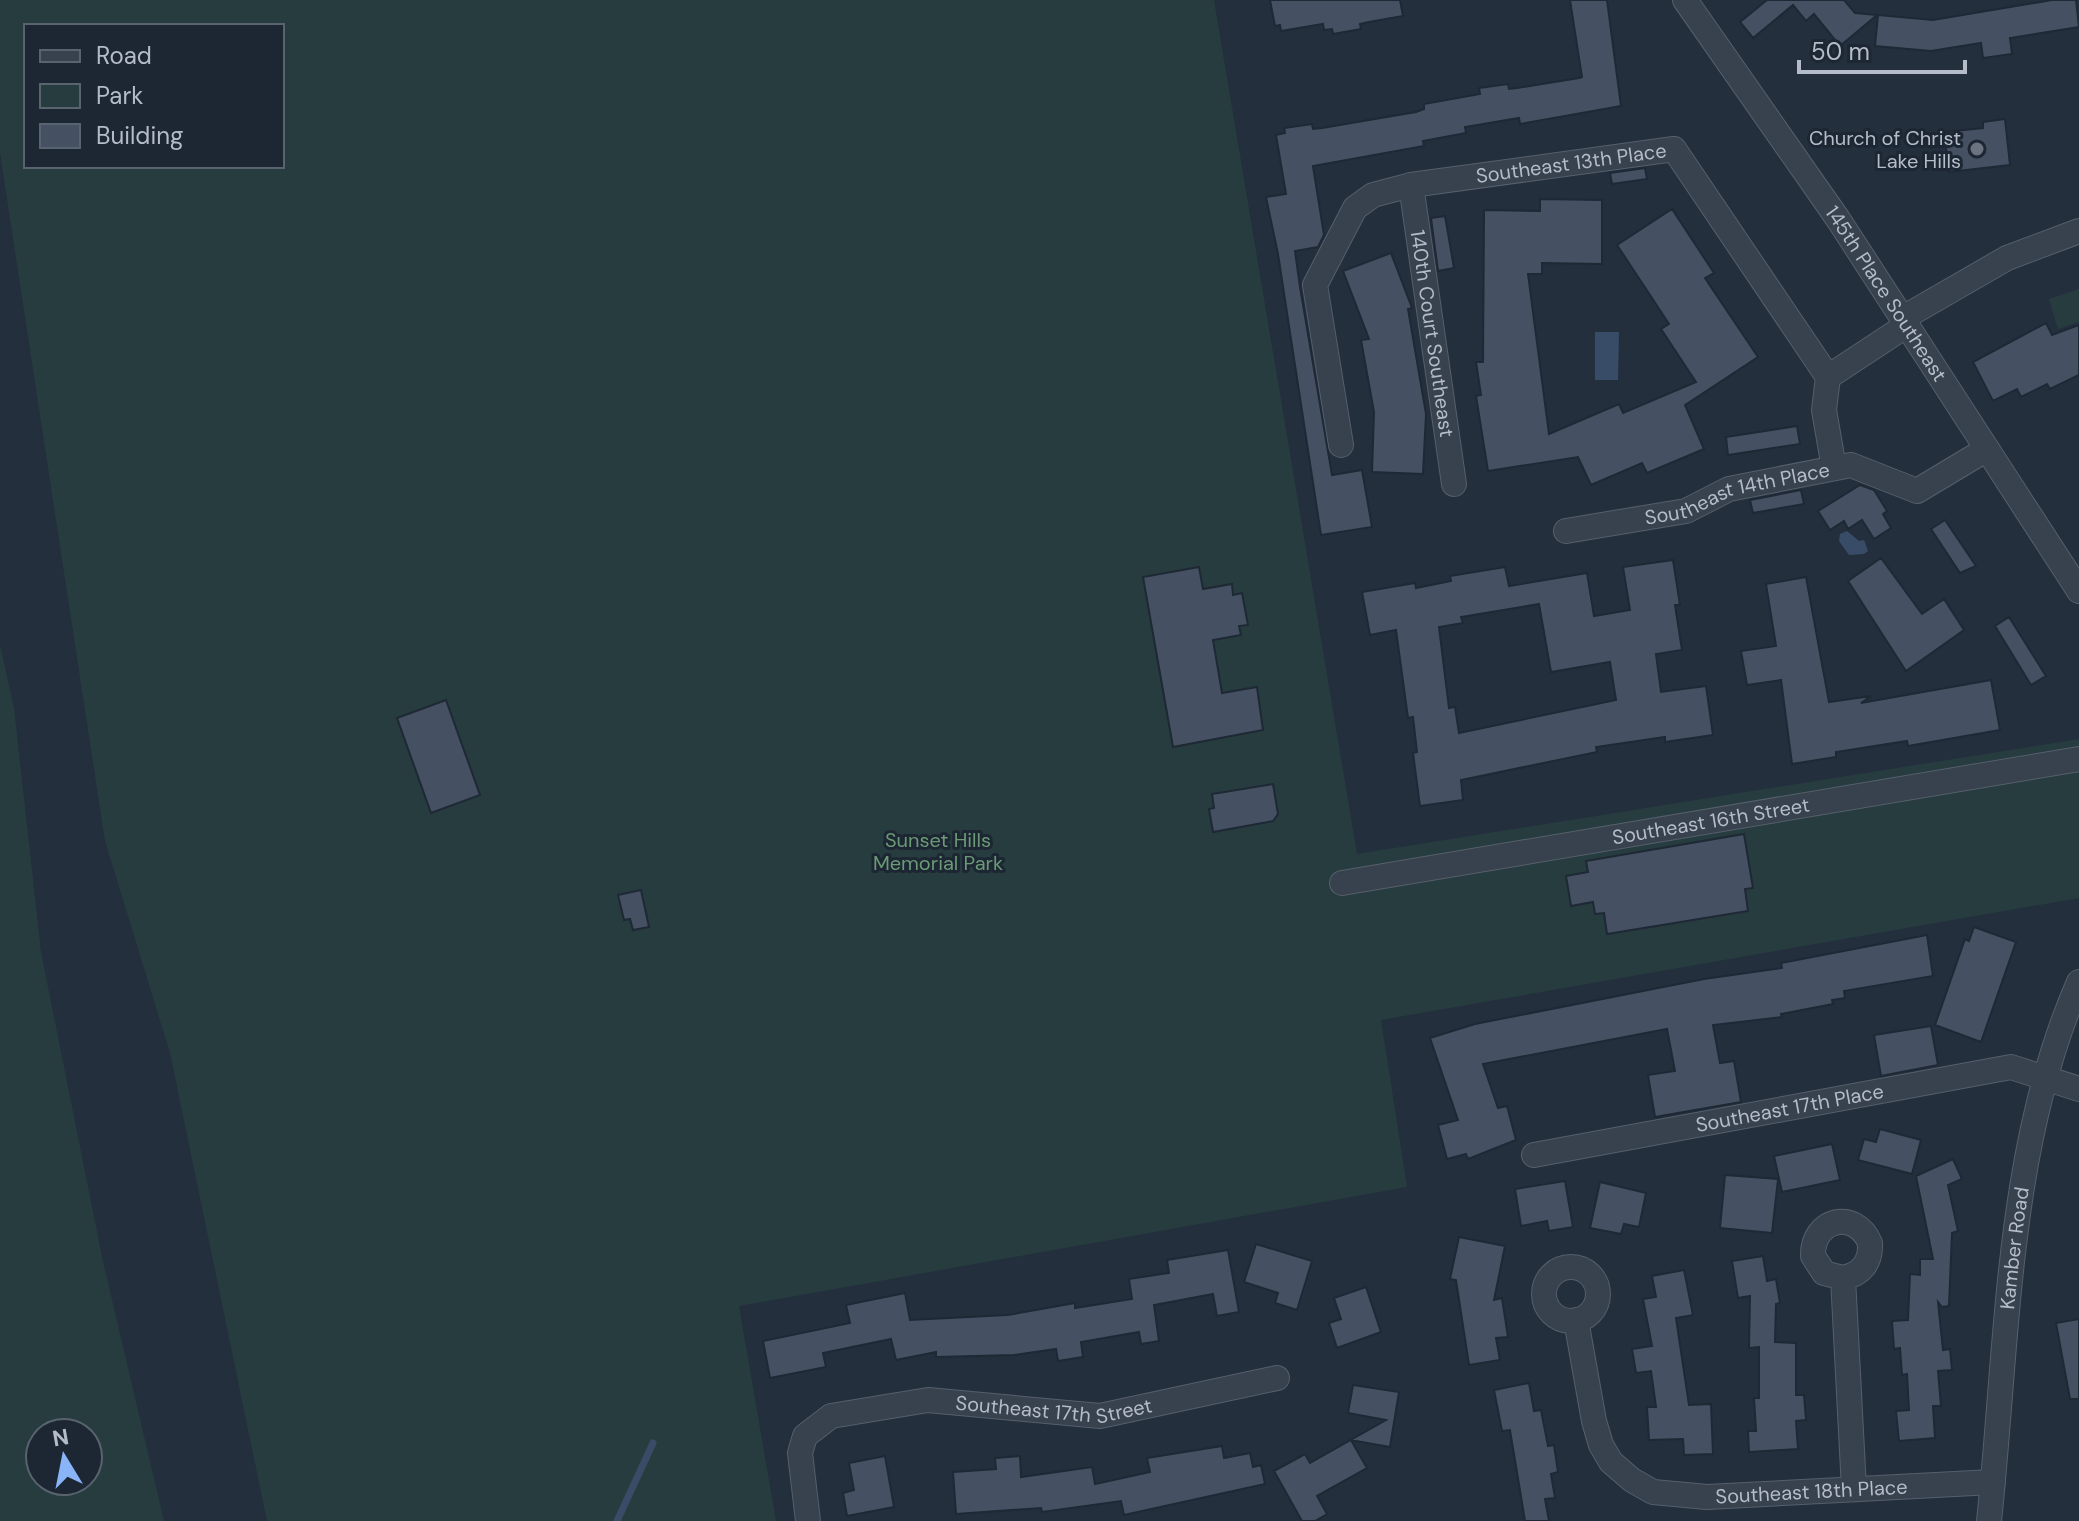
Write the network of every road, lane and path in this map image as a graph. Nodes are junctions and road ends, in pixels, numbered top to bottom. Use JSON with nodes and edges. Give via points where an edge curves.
{"nodes":[{"id":1,"x":1685,"y":0,"type":"edge"},
{"id":2,"x":1411,"y":185,"type":"junction"},
{"id":3,"x":2079,"y":231,"type":"edge"},
{"id":4,"x":1905,"y":321,"type":"junction"},
{"id":5,"x":1828,"y":377,"type":"junction"},
{"id":6,"x":1341,"y":445,"type":"dead end"},
{"id":7,"x":1987,"y":449,"type":"junction"},
{"id":8,"x":1834,"y":468,"type":"junction"},
{"id":9,"x":1454,"y":484,"type":"dead end"},
{"id":10,"x":1566,"y":531,"type":"dead end"},
{"id":11,"x":2079,"y":591,"type":"edge"},
{"id":12,"x":2079,"y":759,"type":"edge"},
{"id":13,"x":1342,"y":883,"type":"dead end"},
{"id":14,"x":2079,"y":982,"type":"edge"},
{"id":15,"x":2043,"y":1080,"type":"junction"},
{"id":16,"x":2079,"y":1089,"type":"edge"},
{"id":17,"x":1534,"y":1155,"type":"dead end"},
{"id":18,"x":1843,"y":1278,"type":"dead end"},
{"id":19,"x":1576,"y":1320,"type":"dead end"},
{"id":20,"x":1277,"y":1378,"type":"dead end"},
{"id":21,"x":1993,"y":1482,"type":"junction"},
{"id":22,"x":1854,"y":1489,"type":"junction"},
{"id":23,"x":808,"y":1521,"type":"edge"},
{"id":24,"x":1989,"y":1521,"type":"edge"}],
"edges":[{"from":1,"to":4,"type":"street","name":"145th Place Southeast"},
{"from":2,"to":5,"type":"street","name":"Southeast 13th Place","via":[[1674,149]]},
{"from":2,"to":6,"type":"street","name":"Southeast 13th Place","via":[[1373,195],[1355,208],[1315,285]]},
{"from":2,"to":9,"type":"street","name":"140th Court Southeast"},
{"from":3,"to":4,"type":"street","via":[[2007,258]]},
{"from":4,"to":5,"type":"street"},
{"from":4,"to":7,"type":"street","name":"145th Place Southeast"},
{"from":5,"to":8,"type":"street","via":[[1824,410]]},
{"from":7,"to":8,"type":"street","name":"Southeast 14th Place","via":[[1917,491],[1851,465]]},
{"from":7,"to":11,"type":"street","name":"145th Place Southeast"},
{"from":8,"to":10,"type":"street","name":"Southeast 14th Place","via":[[1729,489],[1686,511]]},
{"from":12,"to":13,"type":"street","name":"Southeast 16th Street"},
{"from":14,"to":15,"type":"street","name":"Kamber Road"},
{"from":15,"to":16,"type":"street","name":"Southeast 17th Place"},
{"from":15,"to":17,"type":"street","name":"Southeast 17th Place","via":[[2011,1067]]},
{"from":15,"to":21,"type":"street","name":"Kamber Road","via":[[2027,1146]]},
{"from":18,"to":22,"type":"street"},
{"from":19,"to":22,"type":"street","name":"Southeast 18th Place","via":[[1601,1445],[1632,1480],[1653,1492],[1680,1497]]},
{"from":20,"to":23,"type":"street","name":"Southeast 17th Street","via":[[1100,1416],[928,1400],[831,1416],[805,1436],[800,1453]]},
{"from":21,"to":22,"type":"street","name":"Southeast 18th Place"},
{"from":21,"to":24,"type":"street","name":"Kamber Road"}]}
